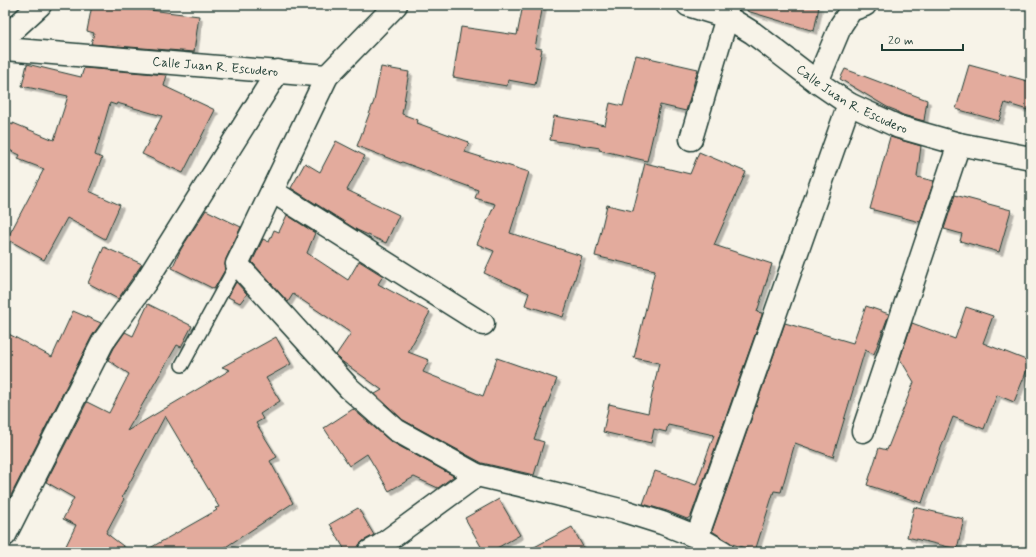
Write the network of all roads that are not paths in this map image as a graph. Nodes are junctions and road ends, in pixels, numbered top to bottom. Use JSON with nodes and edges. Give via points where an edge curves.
{"nodes":[{"id":1,"x":40,"y":5,"type":"edge"},
{"id":2,"x":396,"y":5,"type":"edge"},
{"id":3,"x":688,"y":5,"type":"edge"},
{"id":4,"x":865,"y":5,"type":"edge"},
{"id":5,"x":727,"y":17,"type":"junction"},
{"id":6,"x":5,"y":37,"type":"edge"},
{"id":7,"x":5,"y":49,"type":"edge"},
{"id":8,"x":278,"y":71,"type":"junction"},
{"id":9,"x":328,"y":76,"type":"junction"},
{"id":10,"x":817,"y":82,"type":"junction"},
{"id":11,"x":849,"y":104,"type":"junction"},
{"id":12,"x":692,"y":139,"type":"dead end"},
{"id":13,"x":959,"y":144,"type":"junction"},
{"id":14,"x":1031,"y":158,"type":"edge"},
{"id":15,"x":272,"y":191,"type":"junction"},
{"id":16,"x":237,"y":264,"type":"junction"},
{"id":17,"x":483,"y":324,"type":"dead end"},
{"id":18,"x":182,"y":365,"type":"dead end"},
{"id":19,"x":863,"y":430,"type":"dead end"},
{"id":20,"x":477,"y":475,"type":"junction"},
{"id":21,"x":5,"y":535,"type":"edge"},
{"id":22,"x":698,"y":537,"type":"junction"},
{"id":23,"x":377,"y":550,"type":"edge"},
{"id":24,"x":723,"y":552,"type":"edge"}],
"edges":[{"from":1,"to":6,"type":"street"},
{"from":2,"to":9,"type":"street"},
{"from":3,"to":5,"type":"street","name":"Calle Juan R. Escudero"},
{"from":4,"to":10,"type":"street","via":[[851,10],[841,25]]},
{"from":5,"to":10,"type":"street","name":"Calle Juan R. Escudero","via":[[753,33]]},
{"from":5,"to":12,"type":"street"},
{"from":7,"to":8,"type":"street","name":"Calle Juan R. Escudero"},
{"from":8,"to":9,"type":"street","name":"Calle Juan R. Escudero"},
{"from":8,"to":21,"type":"street","via":[[145,283],[104,342]]},
{"from":9,"to":15,"type":"street"},
{"from":10,"to":11,"type":"street","name":"Calle Juan R. Escudero"},
{"from":11,"to":13,"type":"street","name":"Calle Juan R. Escudero","via":[[899,127]]},
{"from":11,"to":22,"type":"street"},
{"from":13,"to":14,"type":"street","name":"Calle Juan R. Escudero"},
{"from":13,"to":19,"type":"street"},
{"from":15,"to":16,"type":"street"},
{"from":15,"to":17,"type":"street"},
{"from":16,"to":18,"type":"lane"},
{"from":16,"to":20,"type":"street","via":[[349,388],[396,430]]},
{"from":20,"to":22,"type":"street","via":[[624,511]]},
{"from":20,"to":23,"type":"street"},
{"from":22,"to":24,"type":"street"}]}
